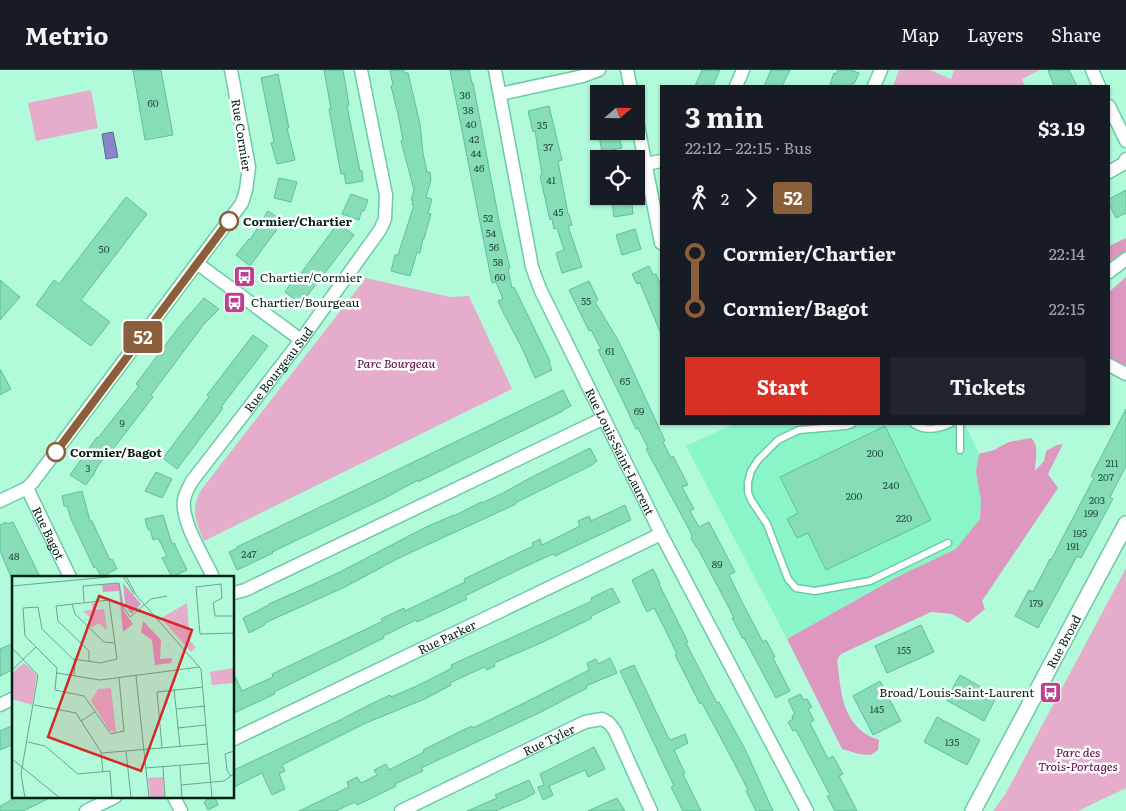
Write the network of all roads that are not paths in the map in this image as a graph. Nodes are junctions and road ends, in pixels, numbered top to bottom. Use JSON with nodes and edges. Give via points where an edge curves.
{"nodes":[{"id":1,"x":231,"y":70,"type":"edge"},
{"id":2,"x":361,"y":70,"type":"edge"},
{"id":3,"x":495,"y":70,"type":"edge"},
{"id":4,"x":599,"y":70,"type":"edge"},
{"id":5,"x":627,"y":70,"type":"edge"},
{"id":6,"x":743,"y":70,"type":"edge"},
{"id":7,"x":881,"y":70,"type":"edge"},
{"id":8,"x":1092,"y":70,"type":"edge"},
{"id":9,"x":630,"y":85,"type":"edge"},
{"id":10,"x":736,"y":85,"type":"edge"},
{"id":11,"x":874,"y":85,"type":"edge"},
{"id":12,"x":1099,"y":85,"type":"edge"},
{"id":13,"x":500,"y":94,"type":"junction"},
{"id":14,"x":1110,"y":108,"type":"edge"},
{"id":15,"x":641,"y":140,"type":"edge"},
{"id":16,"x":1126,"y":141,"type":"edge"},
{"id":17,"x":1126,"y":159,"type":"edge"},
{"id":18,"x":660,"y":161,"type":"edge"},
{"id":19,"x":646,"y":164,"type":"junction"},
{"id":20,"x":1110,"y":171,"type":"edge"},
{"id":21,"x":660,"y":238,"type":"edge"},
{"id":22,"x":1126,"y":259,"type":"edge"},
{"id":23,"x":198,"y":264,"type":"junction"},
{"id":24,"x":1110,"y":271,"type":"edge"},
{"id":25,"x":301,"y":340,"type":"junction"},
{"id":26,"x":1110,"y":366,"type":"edge"},
{"id":27,"x":1126,"y":374,"type":"edge"},
{"id":28,"x":604,"y":418,"type":"junction"},
{"id":29,"x":849,"y":425,"type":"edge"},
{"id":30,"x":916,"y":425,"type":"edge"},
{"id":31,"x":948,"y":425,"type":"edge"},
{"id":32,"x":960,"y":425,"type":"edge"},
{"id":33,"x":960,"y":450,"type":"dead end"},
{"id":34,"x":27,"y":488,"type":"junction"},
{"id":35,"x":0,"y":500,"type":"edge"},
{"id":36,"x":1126,"y":524,"type":"edge"},
{"id":37,"x":660,"y":534,"type":"junction"},
{"id":38,"x":948,"y":543,"type":"dead end"},
{"id":39,"x":70,"y":576,"type":"edge"},
{"id":40,"x":213,"y":576,"type":"edge"},
{"id":41,"x":235,"y":593,"type":"edge"},
{"id":42,"x":12,"y":699,"type":"edge"},
{"id":43,"x":0,"y":705,"type":"edge"},
{"id":44,"x":235,"y":739,"type":"edge"},
{"id":45,"x":113,"y":798,"type":"edge"},
{"id":46,"x":174,"y":798,"type":"edge"},
{"id":47,"x":86,"y":811,"type":"edge"},
{"id":48,"x":180,"y":811,"type":"edge"},
{"id":49,"x":401,"y":811,"type":"edge"},
{"id":50,"x":651,"y":811,"type":"edge"},
{"id":51,"x":807,"y":811,"type":"edge"},
{"id":52,"x":973,"y":811,"type":"edge"}],
"edges":[{"from":1,"to":23,"type":"street","name":"Rue Cormier","via":[[247,153],[248,179],[242,203]]},
{"from":2,"to":25,"type":"street","name":"Rue Bourgeau Sud","via":[[386,195],[384,219],[380,230]]},
{"from":3,"to":13,"type":"street","name":"Rue Louis-Saint-Laurent"},
{"from":4,"to":13,"type":"street"},
{"from":5,"to":9,"type":"street"},
{"from":6,"to":10,"type":"street"},
{"from":7,"to":11,"type":"street"},
{"from":8,"to":12,"type":"street"},
{"from":13,"to":28,"type":"street","name":"Rue Louis-Saint-Laurent","via":[[536,277]]},
{"from":14,"to":16,"type":"street"},
{"from":15,"to":19,"type":"street"},
{"from":17,"to":20,"type":"street"},
{"from":18,"to":19,"type":"street"},
{"from":19,"to":21,"type":"street"},
{"from":22,"to":24,"type":"street"},
{"from":23,"to":25,"type":"street"},
{"from":23,"to":34,"type":"street","name":"Rue Cormier"},
{"from":25,"to":40,"type":"street","name":"Rue Bourgeau Sud","via":[[187,490],[184,510]]},
{"from":26,"to":27,"type":"street"},
{"from":28,"to":37,"type":"street","name":"Rue Louis-Saint-Laurent"},
{"from":28,"to":41,"type":"street"},
{"from":29,"to":38,"type":"lane","via":[[800,430],[778,440],[751,471],[748,492],[767,524],[788,579],[796,588],[815,591],[870,581]]},
{"from":30,"to":31,"type":"lane","via":[[929,430]]},
{"from":32,"to":33,"type":"lane"},
{"from":34,"to":35,"type":"street","name":"Rue Cormier"},
{"from":34,"to":39,"type":"street","name":"Rue Bagot"},
{"from":36,"to":52,"type":"street","name":"Rue Broad"},
{"from":37,"to":44,"type":"street","name":"Rue Parker"},
{"from":37,"to":51,"type":"street","name":"Rue Louis-Saint-Laurent"},
{"from":42,"to":43,"type":"street"},
{"from":45,"to":47,"type":"street"},
{"from":46,"to":48,"type":"street"},
{"from":49,"to":50,"type":"street","name":"Rue Tyler","via":[[585,722],[602,719],[615,731]]}]}
